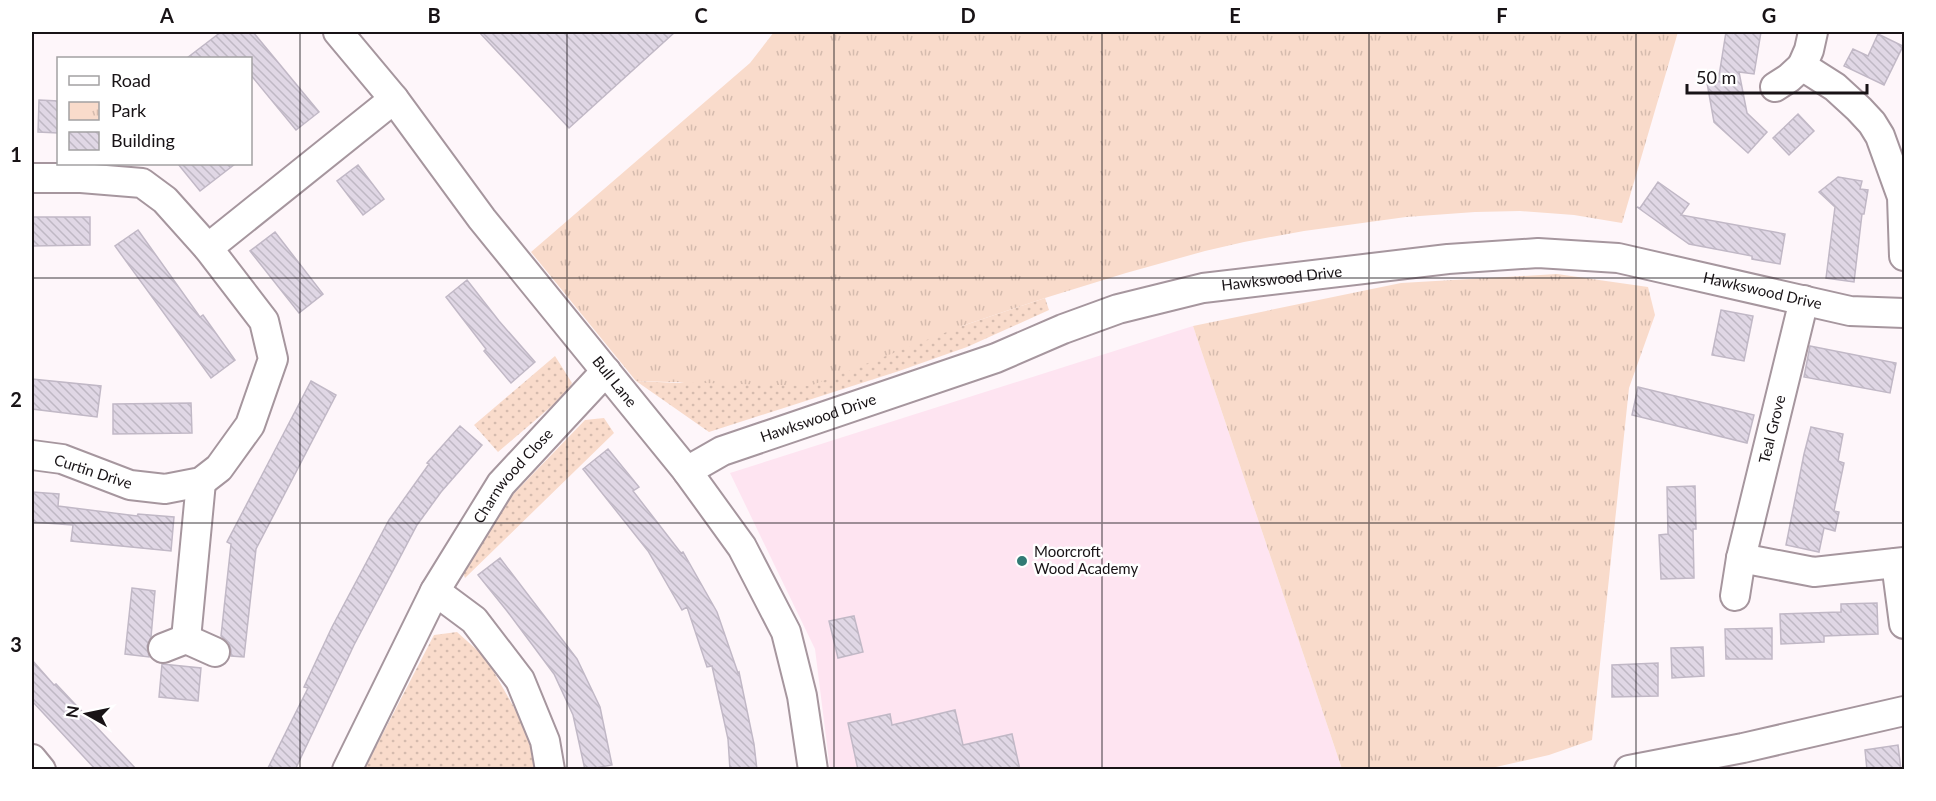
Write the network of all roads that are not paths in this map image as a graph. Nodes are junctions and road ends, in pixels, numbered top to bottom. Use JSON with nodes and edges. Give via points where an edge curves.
{"nodes":[{"id":1,"x":338,"y":32,"type":"edge"},
{"id":2,"x":1813,"y":32,"type":"edge"},
{"id":3,"x":1802,"y":66,"type":"junction"},
{"id":4,"x":1775,"y":87,"type":"dead end"},
{"id":5,"x":394,"y":99,"type":"junction"},
{"id":6,"x":32,"y":178,"type":"edge"},
{"id":7,"x":208,"y":248,"type":"junction"},
{"id":8,"x":1905,"y":256,"type":"edge"},
{"id":9,"x":1803,"y":300,"type":"junction"},
{"id":10,"x":1905,"y":313,"type":"edge"},
{"id":11,"x":606,"y":371,"type":"junction"},
{"id":12,"x":32,"y":454,"type":"edge"},
{"id":13,"x":687,"y":471,"type":"junction"},
{"id":14,"x":201,"y":482,"type":"junction"},
{"id":15,"x":1741,"y":558,"type":"junction"},
{"id":16,"x":1900,"y":563,"type":"edge"},
{"id":17,"x":435,"y":591,"type":"junction"},
{"id":18,"x":1735,"y":596,"type":"dead end"},
{"id":19,"x":1905,"y":624,"type":"edge"},
{"id":20,"x":214,"y":652,"type":"dead end"},
{"id":21,"x":1905,"y":711,"type":"edge"},
{"id":22,"x":32,"y":759,"type":"edge"},
{"id":23,"x":41,"y":770,"type":"edge"},
{"id":24,"x":347,"y":770,"type":"edge"},
{"id":25,"x":550,"y":770,"type":"edge"},
{"id":26,"x":813,"y":770,"type":"edge"},
{"id":27,"x":1629,"y":770,"type":"edge"}],
"edges":[{"from":1,"to":5,"type":"street","name":"Bull Lane"},
{"from":2,"to":3,"type":"street"},
{"from":3,"to":4,"type":"street"},
{"from":3,"to":8,"type":"street","via":[[1835,87],[1880,136],[1902,197]]},
{"from":5,"to":7,"type":"street"},
{"from":5,"to":11,"type":"street","name":"Bull Lane","via":[[482,219]]},
{"from":6,"to":7,"type":"street","via":[[142,183],[165,200]]},
{"from":7,"to":14,"type":"street","via":[[264,321],[273,359],[250,425],[219,468]]},
{"from":9,"to":10,"type":"street","name":"Hawkswood Drive","via":[[1850,310]]},
{"from":9,"to":13,"type":"street","name":"Hawkswood Drive","via":[[1618,258],[1538,252],[1203,288],[1118,309],[996,358],[722,451]]},
{"from":9,"to":15,"type":"street","name":"Teal Grove"},
{"from":11,"to":13,"type":"street","name":"Bull Lane"},
{"from":11,"to":17,"type":"street","name":"Charnwood Close","via":[[501,484]]},
{"from":12,"to":14,"type":"street","name":"Curtin Drive","via":[[62,459],[130,485],[165,489]]},
{"from":13,"to":26,"type":"street","name":"Bull Lane","via":[[742,547],[786,632],[802,696]]},
{"from":14,"to":20,"type":"street","via":[[175,644]]},
{"from":15,"to":16,"type":"street","via":[[1814,572]]},
{"from":15,"to":18,"type":"street","name":"Teal Grove"},
{"from":16,"to":19,"type":"street"},
{"from":17,"to":24,"type":"street","name":"Charnwood Close"},
{"from":17,"to":25,"type":"street","via":[[474,620],[520,680],[545,741]]},
{"from":21,"to":27,"type":"street"},
{"from":22,"to":23,"type":"street"}]}
